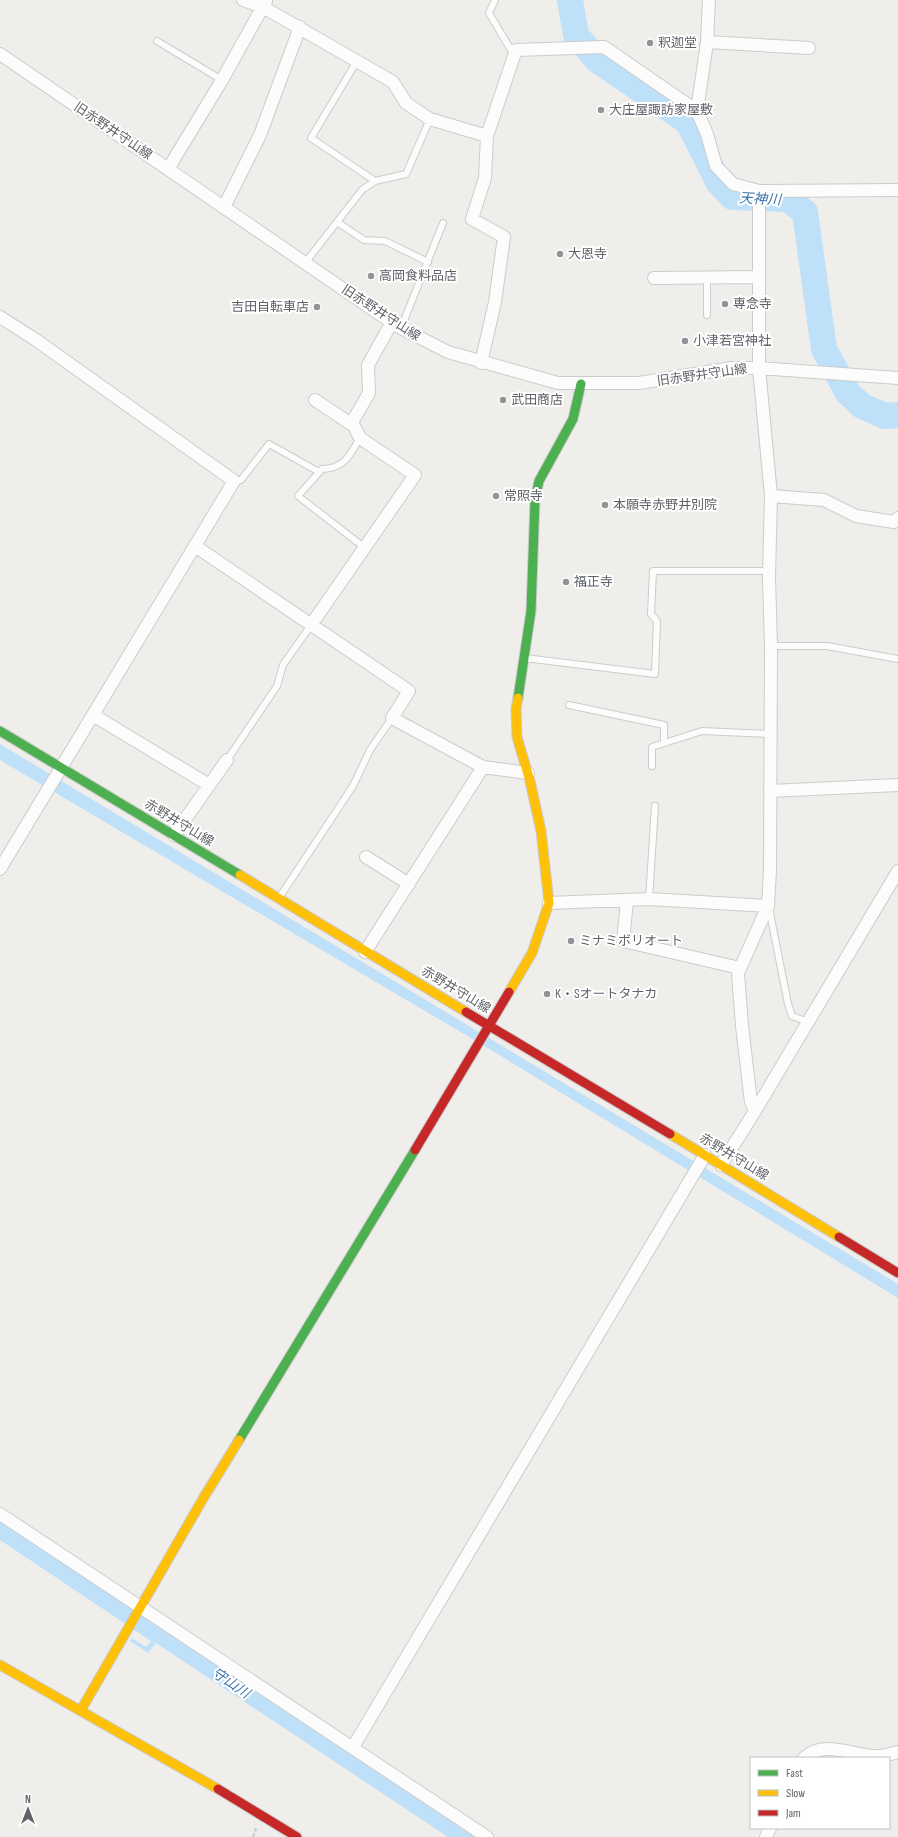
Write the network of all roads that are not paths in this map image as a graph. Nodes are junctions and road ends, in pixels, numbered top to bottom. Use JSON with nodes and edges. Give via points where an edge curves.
{"nodes":[{"id":1,"x":243,"y":0,"type":"edge"},
{"id":2,"x":495,"y":0,"type":"edge"},
{"id":3,"x":708,"y":0,"type":"edge"},
{"id":4,"x":265,"y":4,"type":"edge"},
{"id":5,"x":300,"y":28,"type":"junction"},
{"id":6,"x":156,"y":41,"type":"dead end"},
{"id":7,"x":708,"y":42,"type":"junction"},
{"id":8,"x":809,"y":48,"type":"dead end"},
{"id":9,"x":0,"y":54,"type":"edge"},
{"id":10,"x":514,"y":55,"type":"junction"},
{"id":11,"x":357,"y":61,"type":"junction"},
{"id":12,"x":222,"y":80,"type":"junction"},
{"id":13,"x":697,"y":111,"type":"junction"},
{"id":14,"x":430,"y":119,"type":"junction"},
{"id":15,"x":486,"y":136,"type":"junction"},
{"id":16,"x":168,"y":169,"type":"junction"},
{"id":17,"x":375,"y":181,"type":"junction"},
{"id":18,"x":759,"y":190,"type":"junction"},
{"id":19,"x":898,"y":190,"type":"edge"},
{"id":20,"x":224,"y":207,"type":"junction"},
{"id":21,"x":337,"y":222,"type":"junction"},
{"id":22,"x":443,"y":223,"type":"dead end"},
{"id":23,"x":428,"y":262,"type":"junction"},
{"id":24,"x":305,"y":263,"type":"junction"},
{"id":25,"x":759,"y":277,"type":"junction"},
{"id":26,"x":654,"y":278,"type":"dead end"},
{"id":27,"x":707,"y":278,"type":"junction"},
{"id":28,"x":707,"y":315,"type":"dead end"},
{"id":29,"x":0,"y":317,"type":"edge"},
{"id":30,"x":396,"y":325,"type":"junction"},
{"id":31,"x":482,"y":363,"type":"junction"},
{"id":32,"x":759,"y":368,"type":"junction"},
{"id":33,"x":898,"y":378,"type":"edge"},
{"id":34,"x":581,"y":384,"type":"junction"},
{"id":35,"x":315,"y":400,"type":"dead end"},
{"id":36,"x":350,"y":424,"type":"junction"},
{"id":37,"x":360,"y":438,"type":"junction"},
{"id":38,"x":319,"y":472,"type":"junction"},
{"id":39,"x":234,"y":481,"type":"junction"},
{"id":40,"x":771,"y":496,"type":"junction"},
{"id":41,"x":898,"y":518,"type":"edge"},
{"id":42,"x":195,"y":546,"type":"junction"},
{"id":43,"x":365,"y":548,"type":"junction"},
{"id":44,"x":769,"y":571,"type":"junction"},
{"id":45,"x":311,"y":625,"type":"junction"},
{"id":46,"x":771,"y":646,"type":"junction"},
{"id":47,"x":524,"y":658,"type":"junction"},
{"id":48,"x":898,"y":659,"type":"edge"},
{"id":49,"x":569,"y":705,"type":"dead end"},
{"id":50,"x":93,"y":715,"type":"junction"},
{"id":51,"x":392,"y":718,"type":"junction"},
{"id":52,"x":0,"y":731,"type":"edge"},
{"id":53,"x":770,"y":734,"type":"junction"},
{"id":54,"x":664,"y":743,"type":"junction"},
{"id":55,"x":227,"y":760,"type":"joint"},
{"id":56,"x":652,"y":766,"type":"dead end"},
{"id":57,"x":61,"y":767,"type":"junction"},
{"id":58,"x":483,"y":767,"type":"junction"},
{"id":59,"x":528,"y":773,"type":"junction"},
{"id":60,"x":209,"y":785,"type":"junction"},
{"id":61,"x":898,"y":785,"type":"edge"},
{"id":62,"x":770,"y":791,"type":"junction"},
{"id":63,"x":654,"y":806,"type":"dead end"},
{"id":64,"x":174,"y":835,"type":"junction"},
{"id":65,"x":366,"y":857,"type":"dead end"},
{"id":66,"x":0,"y":869,"type":"edge"},
{"id":67,"x":898,"y":871,"type":"edge"},
{"id":68,"x":409,"y":884,"type":"junction"},
{"id":69,"x":278,"y":898,"type":"junction"},
{"id":70,"x":650,"y":899,"type":"junction"},
{"id":71,"x":627,"y":901,"type":"junction"},
{"id":72,"x":549,"y":903,"type":"junction"},
{"id":73,"x":768,"y":906,"type":"junction"},
{"id":74,"x":365,"y":952,"type":"junction"},
{"id":75,"x":740,"y":968,"type":"junction"},
{"id":76,"x":808,"y":1022,"type":"junction"},
{"id":77,"x":490,"y":1025,"type":"junction"},
{"id":78,"x":755,"y":1111,"type":"junction"},
{"id":79,"x":705,"y":1155,"type":"junction"},
{"id":80,"x":721,"y":1165,"type":"junction"},
{"id":81,"x":898,"y":1273,"type":"edge"},
{"id":82,"x":0,"y":1514,"type":"edge"},
{"id":83,"x":141,"y":1607,"type":"junction"},
{"id":84,"x":0,"y":1665,"type":"edge"},
{"id":85,"x":81,"y":1710,"type":"junction"},
{"id":86,"x":353,"y":1747,"type":"junction"},
{"id":87,"x":898,"y":1752,"type":"edge"},
{"id":88,"x":805,"y":1757,"type":"edge"},
{"id":89,"x":296,"y":1837,"type":"edge"},
{"id":90,"x":488,"y":1837,"type":"edge"}],
"edges":[{"from":1,"to":4,"type":"street"},
{"from":2,"to":10,"type":"lane","via":[[489,13]]},
{"from":3,"to":7,"type":"street"},
{"from":4,"to":5,"type":"street"},
{"from":4,"to":12,"type":"street"},
{"from":5,"to":11,"type":"street"},
{"from":5,"to":20,"type":"street","via":[[260,135]]},
{"from":6,"to":12,"type":"lane"},
{"from":7,"to":8,"type":"street"},
{"from":7,"to":13,"type":"street"},
{"from":9,"to":16,"type":"street","name":"旧赤野井守山線"},
{"from":10,"to":13,"type":"street","via":[[516,50],[604,47]]},
{"from":10,"to":15,"type":"street"},
{"from":11,"to":14,"type":"street","via":[[393,82],[406,103]]},
{"from":11,"to":17,"type":"lane","via":[[311,138]]},
{"from":12,"to":16,"type":"street"},
{"from":13,"to":18,"type":"street","via":[[716,166],[733,184]]},
{"from":14,"to":15,"type":"street"},
{"from":14,"to":17,"type":"lane","via":[[406,174]]},
{"from":15,"to":31,"type":"street","via":[[485,178],[472,219],[504,237],[495,302]]},
{"from":16,"to":20,"type":"street","name":"旧赤野井守山線"},
{"from":17,"to":21,"type":"lane","via":[[362,190]]},
{"from":18,"to":19,"type":"street"},
{"from":18,"to":25,"type":"street"},
{"from":20,"to":24,"type":"street","name":"旧赤野井守山線"},
{"from":21,"to":23,"type":"lane","via":[[364,240],[385,241]]},
{"from":21,"to":24,"type":"lane"},
{"from":22,"to":23,"type":"lane"},
{"from":23,"to":30,"type":"lane"},
{"from":24,"to":30,"type":"street","name":"旧赤野井守山線"},
{"from":25,"to":27,"type":"street"},
{"from":25,"to":32,"type":"street"},
{"from":26,"to":27,"type":"street"},
{"from":27,"to":28,"type":"lane"},
{"from":29,"to":39,"type":"street"},
{"from":30,"to":31,"type":"street","name":"旧赤野井守山線","via":[[448,352]]},
{"from":30,"to":36,"type":"street","via":[[368,365],[369,393]]},
{"from":31,"to":34,"type":"street","name":"旧赤野井守山線","via":[[558,383]]},
{"from":32,"to":33,"type":"street","name":"旧赤野井守山線"},
{"from":32,"to":34,"type":"street","name":"旧赤野井守山線","via":[[732,368],[639,383]]},
{"from":32,"to":40,"type":"street"},
{"from":34,"to":47,"type":"street","via":[[573,419],[547,464],[535,500],[534,569]]},
{"from":35,"to":36,"type":"street"},
{"from":36,"to":37,"type":"street","via":[[354,426]]},
{"from":37,"to":38,"type":"lane","via":[[346,460],[333,468],[322,469]]},
{"from":37,"to":43,"type":"street","via":[[415,475]]},
{"from":38,"to":39,"type":"lane","via":[[269,444],[241,480]]},
{"from":38,"to":43,"type":"lane","via":[[298,496]]},
{"from":39,"to":42,"type":"street"},
{"from":40,"to":41,"type":"street","via":[[824,500],[856,516],[894,522]]},
{"from":40,"to":44,"type":"street"},
{"from":42,"to":45,"type":"street"},
{"from":42,"to":50,"type":"street"},
{"from":43,"to":45,"type":"street"},
{"from":44,"to":46,"type":"street"},
{"from":44,"to":47,"type":"lane","via":[[653,571],[651,614],[657,621],[654,674]]},
{"from":45,"to":51,"type":"street","via":[[409,691]]},
{"from":45,"to":55,"type":"lane","via":[[283,665],[277,686]]},
{"from":46,"to":48,"type":"lane","via":[[827,646]]},
{"from":46,"to":53,"type":"street"},
{"from":47,"to":59,"type":"street","via":[[516,709],[516,730]]},
{"from":49,"to":54,"type":"lane","via":[[664,725]]},
{"from":50,"to":57,"type":"street"},
{"from":50,"to":60,"type":"street"},
{"from":51,"to":58,"type":"street"},
{"from":51,"to":69,"type":"lane","via":[[370,750],[353,786]]},
{"from":52,"to":57,"type":"street","name":"赤野井守山線"},
{"from":53,"to":54,"type":"lane","via":[[702,731]]},
{"from":53,"to":62,"type":"street"},
{"from":54,"to":56,"type":"lane","via":[[652,747]]},
{"from":55,"to":60,"type":"street"},
{"from":57,"to":64,"type":"street","name":"赤野井守山線"},
{"from":57,"to":66,"type":"street"},
{"from":58,"to":59,"type":"street"},
{"from":58,"to":68,"type":"street"},
{"from":59,"to":72,"type":"street","via":[[541,831]]},
{"from":60,"to":64,"type":"street"},
{"from":61,"to":62,"type":"street"},
{"from":62,"to":73,"type":"street"},
{"from":63,"to":70,"type":"lane"},
{"from":64,"to":69,"type":"street","name":"赤野井守山線"},
{"from":65,"to":68,"type":"street"},
{"from":67,"to":76,"type":"street"},
{"from":68,"to":74,"type":"street"},
{"from":69,"to":74,"type":"street","name":"赤野井守山線"},
{"from":70,"to":71,"type":"street"},
{"from":70,"to":73,"type":"street"},
{"from":71,"to":72,"type":"street"},
{"from":71,"to":75,"type":"street","via":[[623,941]]},
{"from":72,"to":77,"type":"street","via":[[532,953]]},
{"from":73,"to":75,"type":"street"},
{"from":73,"to":76,"type":"lane","via":[[792,1016]]},
{"from":74,"to":77,"type":"street","name":"赤野井守山線"},
{"from":75,"to":78,"type":"street","via":[[738,972],[742,1026],[751,1102]]},
{"from":76,"to":78,"type":"street"},
{"from":77,"to":79,"type":"street","name":"赤野井守山線"},
{"from":77,"to":83,"type":"street","via":[[204,1497]]},
{"from":78,"to":80,"type":"street"},
{"from":79,"to":80,"type":"street","name":"赤野井守山線"},
{"from":79,"to":86,"type":"street"},
{"from":80,"to":81,"type":"street","name":"赤野井守山線"},
{"from":82,"to":83,"type":"street"},
{"from":83,"to":85,"type":"street"},
{"from":83,"to":86,"type":"street"},
{"from":84,"to":85,"type":"street"},
{"from":85,"to":89,"type":"street"},
{"from":86,"to":90,"type":"street"},
{"from":87,"to":88,"type":"street","via":[[874,1756],[829,1749],[810,1752]]}]}
